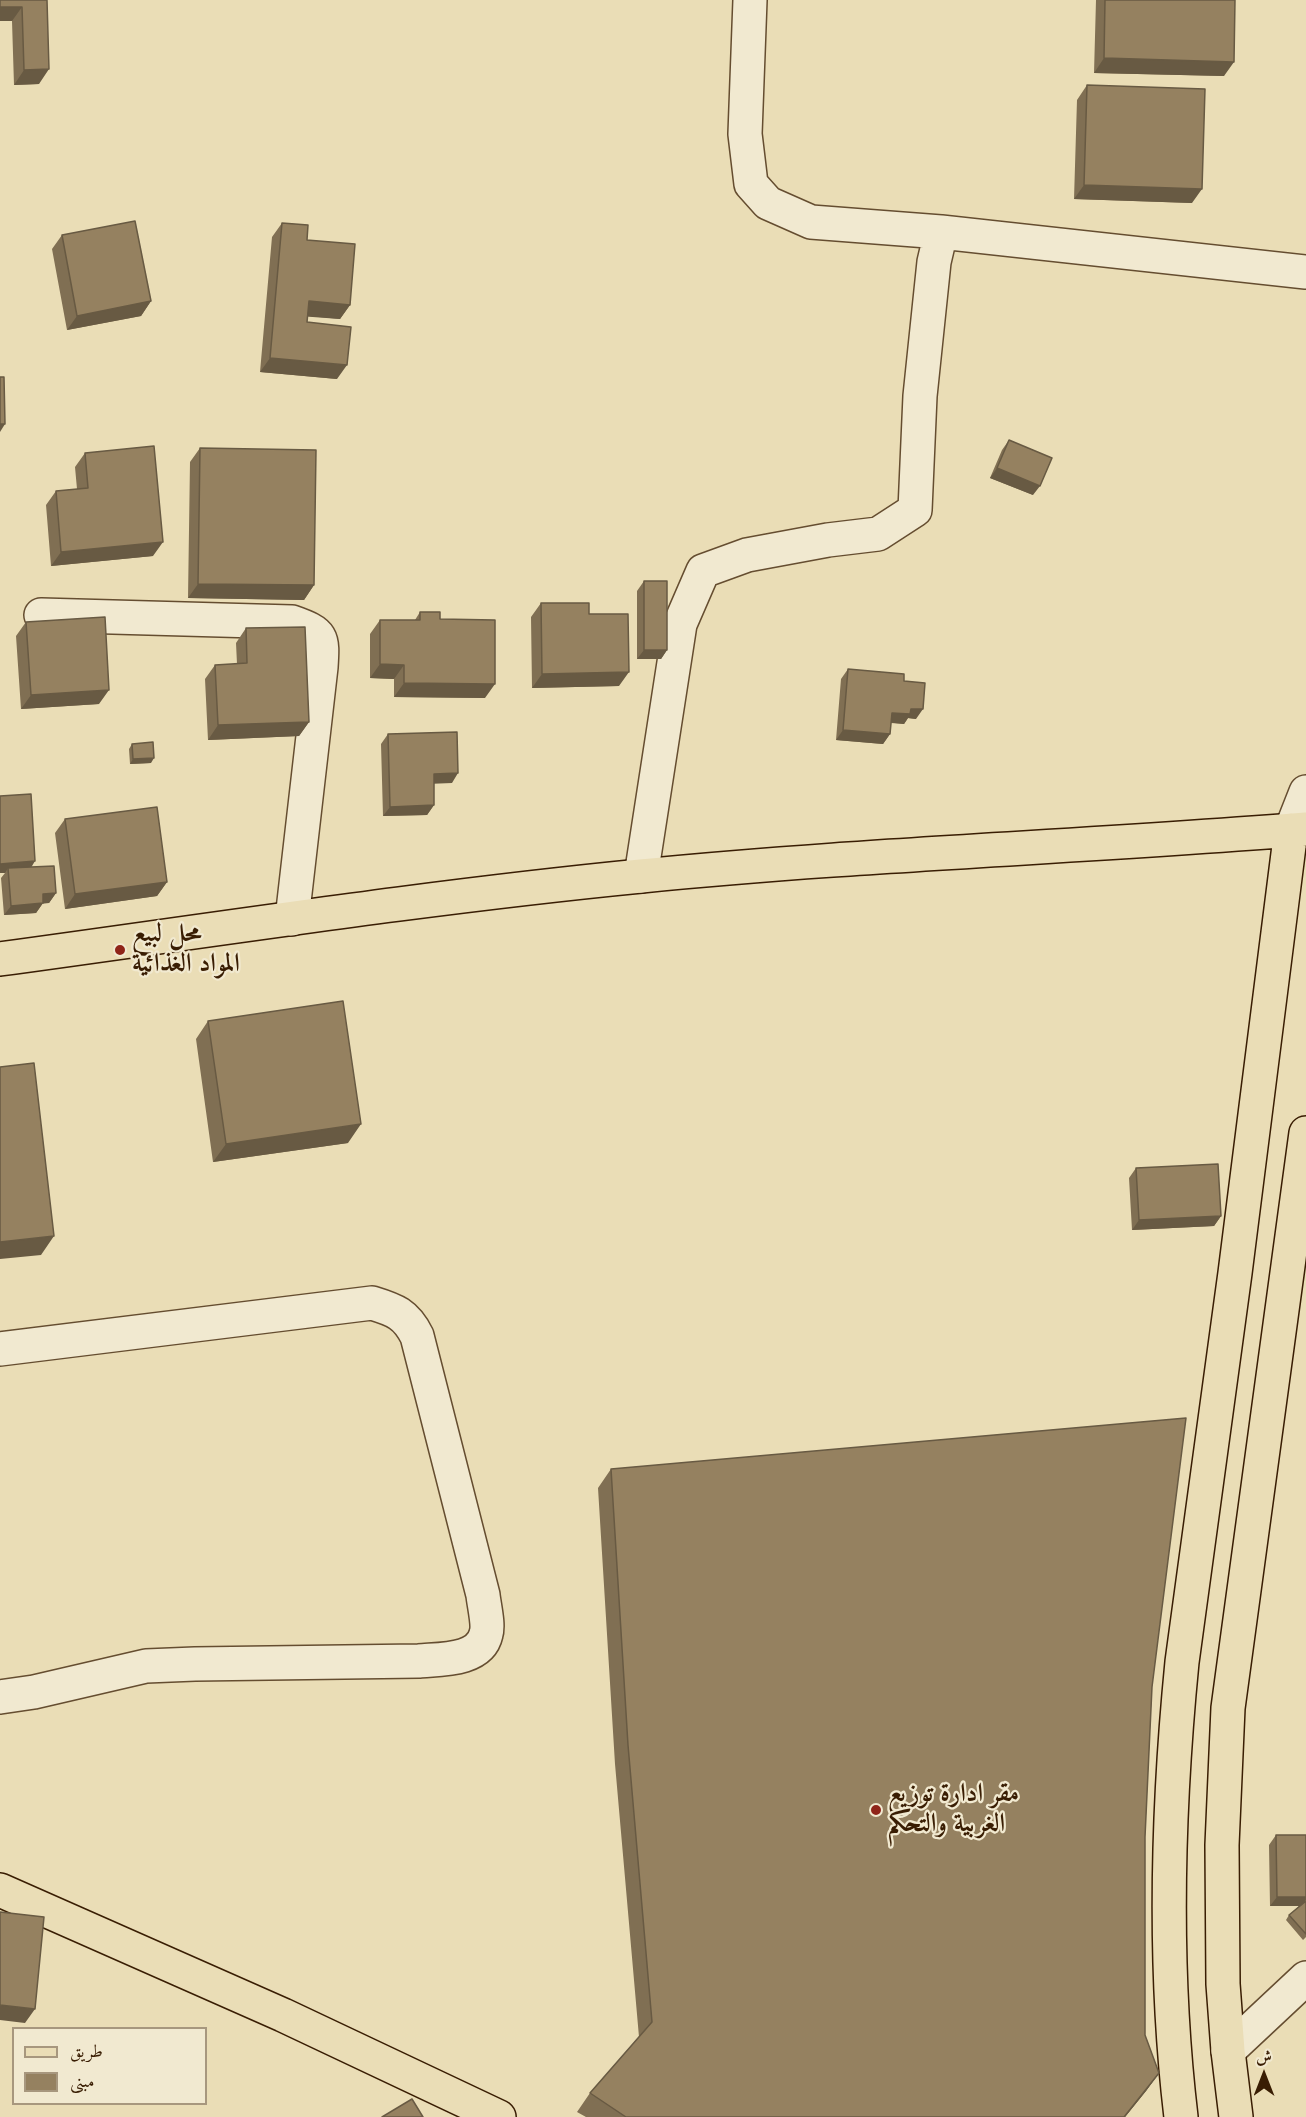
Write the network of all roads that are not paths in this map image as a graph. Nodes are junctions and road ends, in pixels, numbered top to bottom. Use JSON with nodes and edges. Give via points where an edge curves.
{"nodes":[{"id":1,"x":750,"y":0,"type":"edge"},
{"id":2,"x":941,"y":232,"type":"junction"},
{"id":3,"x":1306,"y":272,"type":"edge"},
{"id":4,"x":41,"y":615,"type":"dead end"},
{"id":5,"x":1306,"y":792,"type":"edge"},
{"id":6,"x":1298,"y":829,"type":"edge"},
{"id":7,"x":641,"y":876,"type":"junction"},
{"id":8,"x":292,"y":919,"type":"junction"},
{"id":9,"x":0,"y":959,"type":"edge"},
{"id":10,"x":1306,"y":1133,"type":"edge"},
{"id":11,"x":0,"y":1349,"type":"edge"},
{"id":12,"x":0,"y":1697,"type":"edge"},
{"id":13,"x":0,"y":1890,"type":"edge"},
{"id":14,"x":1306,"y":1978,"type":"edge"},
{"id":15,"x":1228,"y":2051,"type":"junction"},
{"id":16,"x":499,"y":2117,"type":"edge"},
{"id":17,"x":1181,"y":2117,"type":"edge"},
{"id":18,"x":1236,"y":2117,"type":"edge"}],
"edges":[{"from":1,"to":2,"type":"street","via":[[745,134],[751,184],[768,203],[811,222]]},
{"from":2,"to":3,"type":"street"},
{"from":2,"to":7,"type":"street","via":[[934,262],[920,396],[915,510],[878,534],[747,555],[703,570],[680,624]]},
{"from":4,"to":8,"type":"street","via":[[292,622],[313,629],[322,643],[321,667]]},
{"from":5,"to":6,"type":"street"},
{"from":6,"to":7,"type":"main road"},
{"from":6,"to":17,"type":"main road","via":[[1177,1715],[1169,1846],[1169,1983]]},
{"from":7,"to":8,"type":"main road"},
{"from":8,"to":9,"type":"main road"},
{"from":10,"to":15,"type":"main road","via":[[1228,1708],[1222,1845],[1222,1984]]},
{"from":11,"to":12,"type":"street","via":[[372,1303],[402,1315],[417,1336],[483,1595],[486,1634],[467,1654],[446,1658],[146,1666]]},
{"from":13,"to":16,"type":"main road","via":[[283,2015]]},
{"from":14,"to":15,"type":"street"},
{"from":15,"to":18,"type":"main road"}]}
